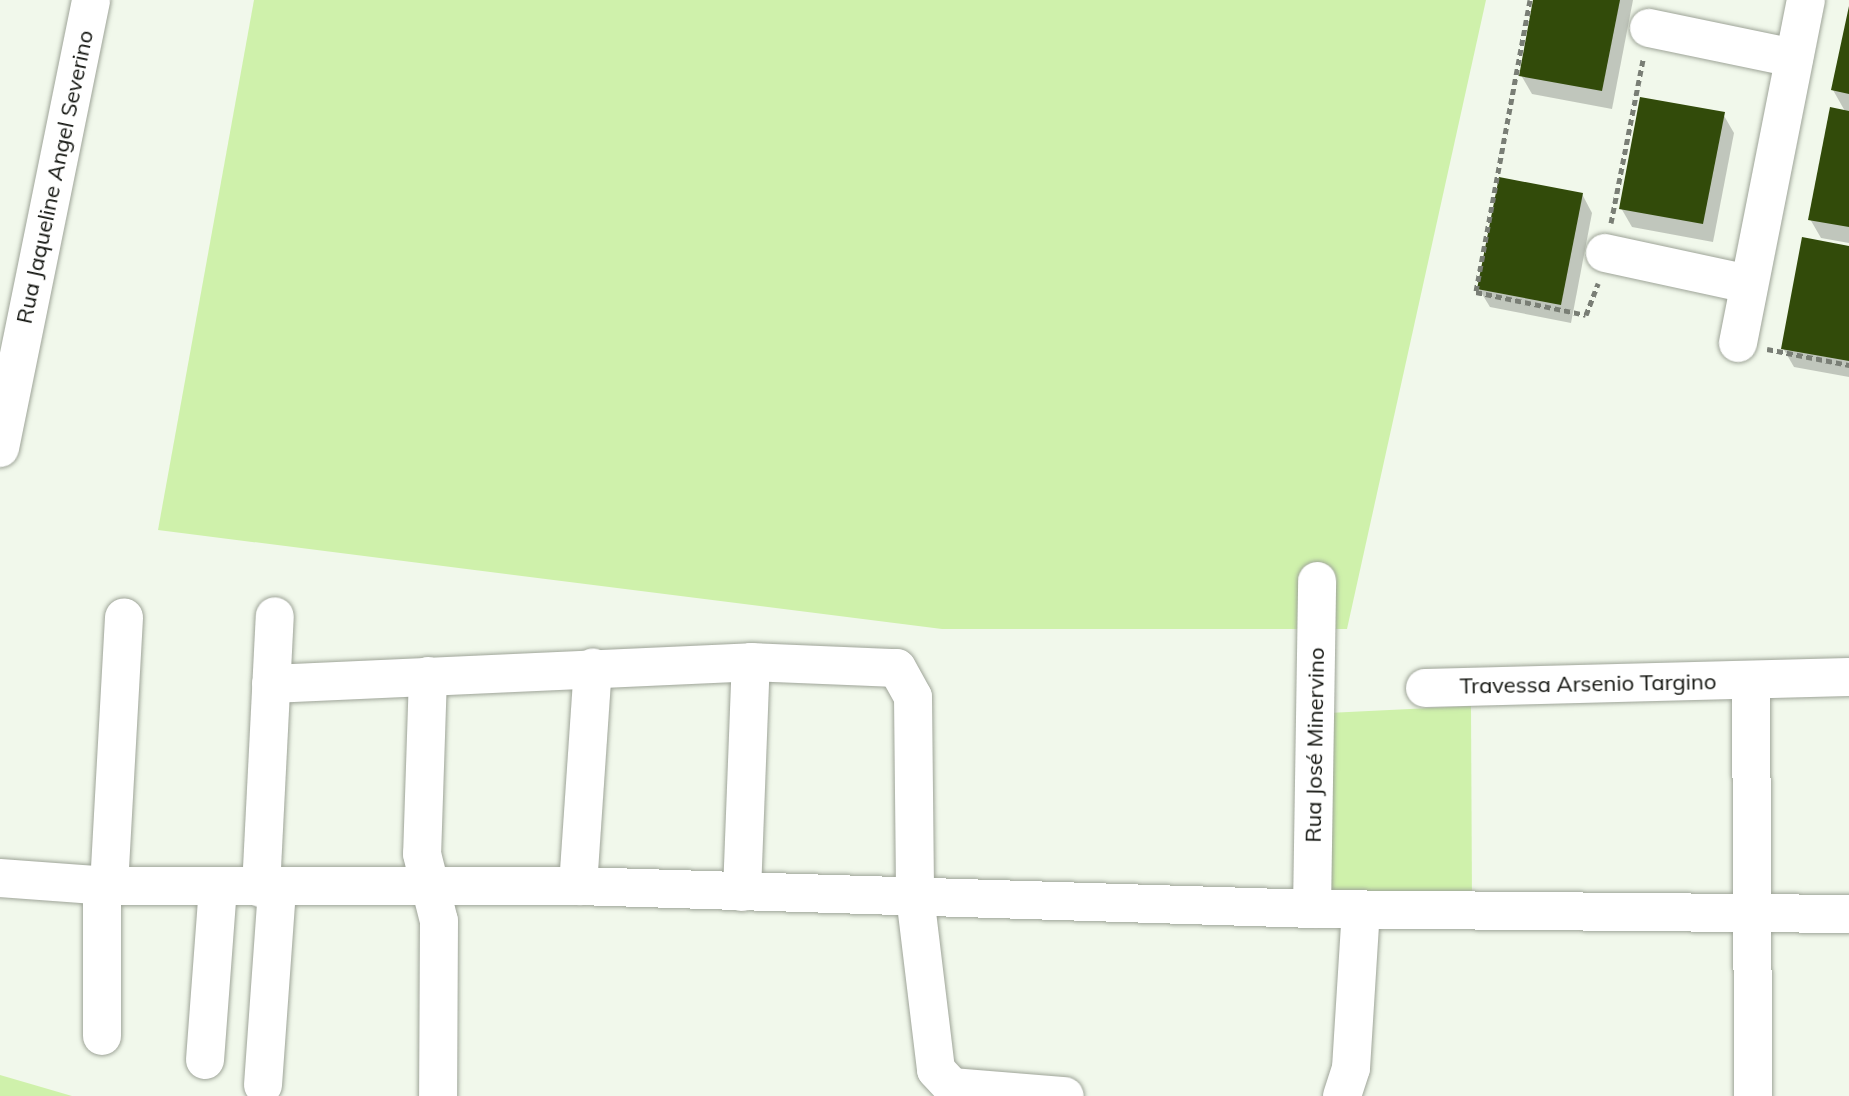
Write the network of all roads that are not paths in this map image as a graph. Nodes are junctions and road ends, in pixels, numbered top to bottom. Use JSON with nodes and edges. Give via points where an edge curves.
{"nodes":[{"id":1,"x":91,"y":0,"type":"edge"},
{"id":2,"x":1806,"y":0,"type":"edge"},
{"id":3,"x":1649,"y":28,"type":"road end"},
{"id":4,"x":1794,"y":58,"type":"junction"},
{"id":5,"x":1605,"y":253,"type":"road end"},
{"id":6,"x":1748,"y":284,"type":"junction"},
{"id":7,"x":1738,"y":343,"type":"road end"},
{"id":8,"x":0,"y":448,"type":"edge"},
{"id":9,"x":1317,"y":581,"type":"dead end"},
{"id":10,"x":275,"y":616,"type":"dead end"},
{"id":11,"x":124,"y":617,"type":"dead end"},
{"id":12,"x":751,"y":662,"type":"junction"},
{"id":13,"x":593,"y":668,"type":"junction"},
{"id":14,"x":428,"y":676,"type":"junction"},
{"id":15,"x":1849,"y":677,"type":"edge"},
{"id":16,"x":1751,"y":680,"type":"junction"},
{"id":17,"x":271,"y":684,"type":"junction"},
{"id":18,"x":1425,"y":688,"type":"dead end"},
{"id":19,"x":0,"y":878,"type":"edge"},
{"id":20,"x":106,"y":886,"type":"junction"},
{"id":21,"x":430,"y":886,"type":"junction"},
{"id":22,"x":578,"y":886,"type":"junction"},
{"id":23,"x":271,"y":892,"type":"junction"},
{"id":24,"x":742,"y":892,"type":"junction"},
{"id":25,"x":217,"y":896,"type":"junction"},
{"id":26,"x":915,"y":896,"type":"junction"},
{"id":27,"x":1312,"y":909,"type":"junction"},
{"id":28,"x":1361,"y":910,"type":"junction"},
{"id":29,"x":1750,"y":914,"type":"junction"},
{"id":30,"x":1849,"y":914,"type":"edge"},
{"id":31,"x":102,"y":1036,"type":"dead end"},
{"id":32,"x":205,"y":1060,"type":"dead end"},
{"id":33,"x":1347,"y":1082,"type":"edge"},
{"id":34,"x":263,"y":1085,"type":"dead end"},
{"id":35,"x":438,"y":1096,"type":"edge"},
{"id":36,"x":1065,"y":1096,"type":"edge"},
{"id":37,"x":1753,"y":1096,"type":"edge"}],
"edges":[{"from":1,"to":8,"type":"street","name":"Rua Jaqueline Angel Severino"},
{"from":2,"to":4,"type":"street"},
{"from":3,"to":4,"type":"street"},
{"from":4,"to":6,"type":"street"},
{"from":5,"to":6,"type":"street"},
{"from":6,"to":7,"type":"street"},
{"from":9,"to":27,"type":"street","name":"Rua José Minervino"},
{"from":10,"to":17,"type":"street"},
{"from":11,"to":20,"type":"street"},
{"from":12,"to":13,"type":"street"},
{"from":12,"to":24,"type":"street"},
{"from":12,"to":26,"type":"street","via":[[882,663],[905,673],[913,697]]},
{"from":13,"to":14,"type":"street"},
{"from":13,"to":22,"type":"street"},
{"from":14,"to":17,"type":"street"},
{"from":14,"to":21,"type":"street","via":[[422,854]]},
{"from":15,"to":16,"type":"street","name":"Travessa Arsenio Targino"},
{"from":16,"to":18,"type":"street","name":"Travessa Arsenio Targino"},
{"from":16,"to":29,"type":"street"},
{"from":17,"to":23,"type":"street"},
{"from":19,"to":20,"type":"street"},
{"from":20,"to":25,"type":"street"},
{"from":20,"to":31,"type":"street"},
{"from":21,"to":22,"type":"street"},
{"from":21,"to":23,"type":"street"},
{"from":21,"to":35,"type":"street","via":[[439,921]]},
{"from":22,"to":24,"type":"street"},
{"from":23,"to":25,"type":"street"},
{"from":23,"to":34,"type":"street"},
{"from":24,"to":26,"type":"street"},
{"from":25,"to":32,"type":"street"},
{"from":26,"to":27,"type":"street"},
{"from":26,"to":36,"type":"street","via":[[926,1030],[944,1082]]},
{"from":27,"to":28,"type":"street"},
{"from":28,"to":29,"type":"street"},
{"from":28,"to":33,"type":"street"},
{"from":29,"to":30,"type":"street"},
{"from":29,"to":37,"type":"street"}]}
